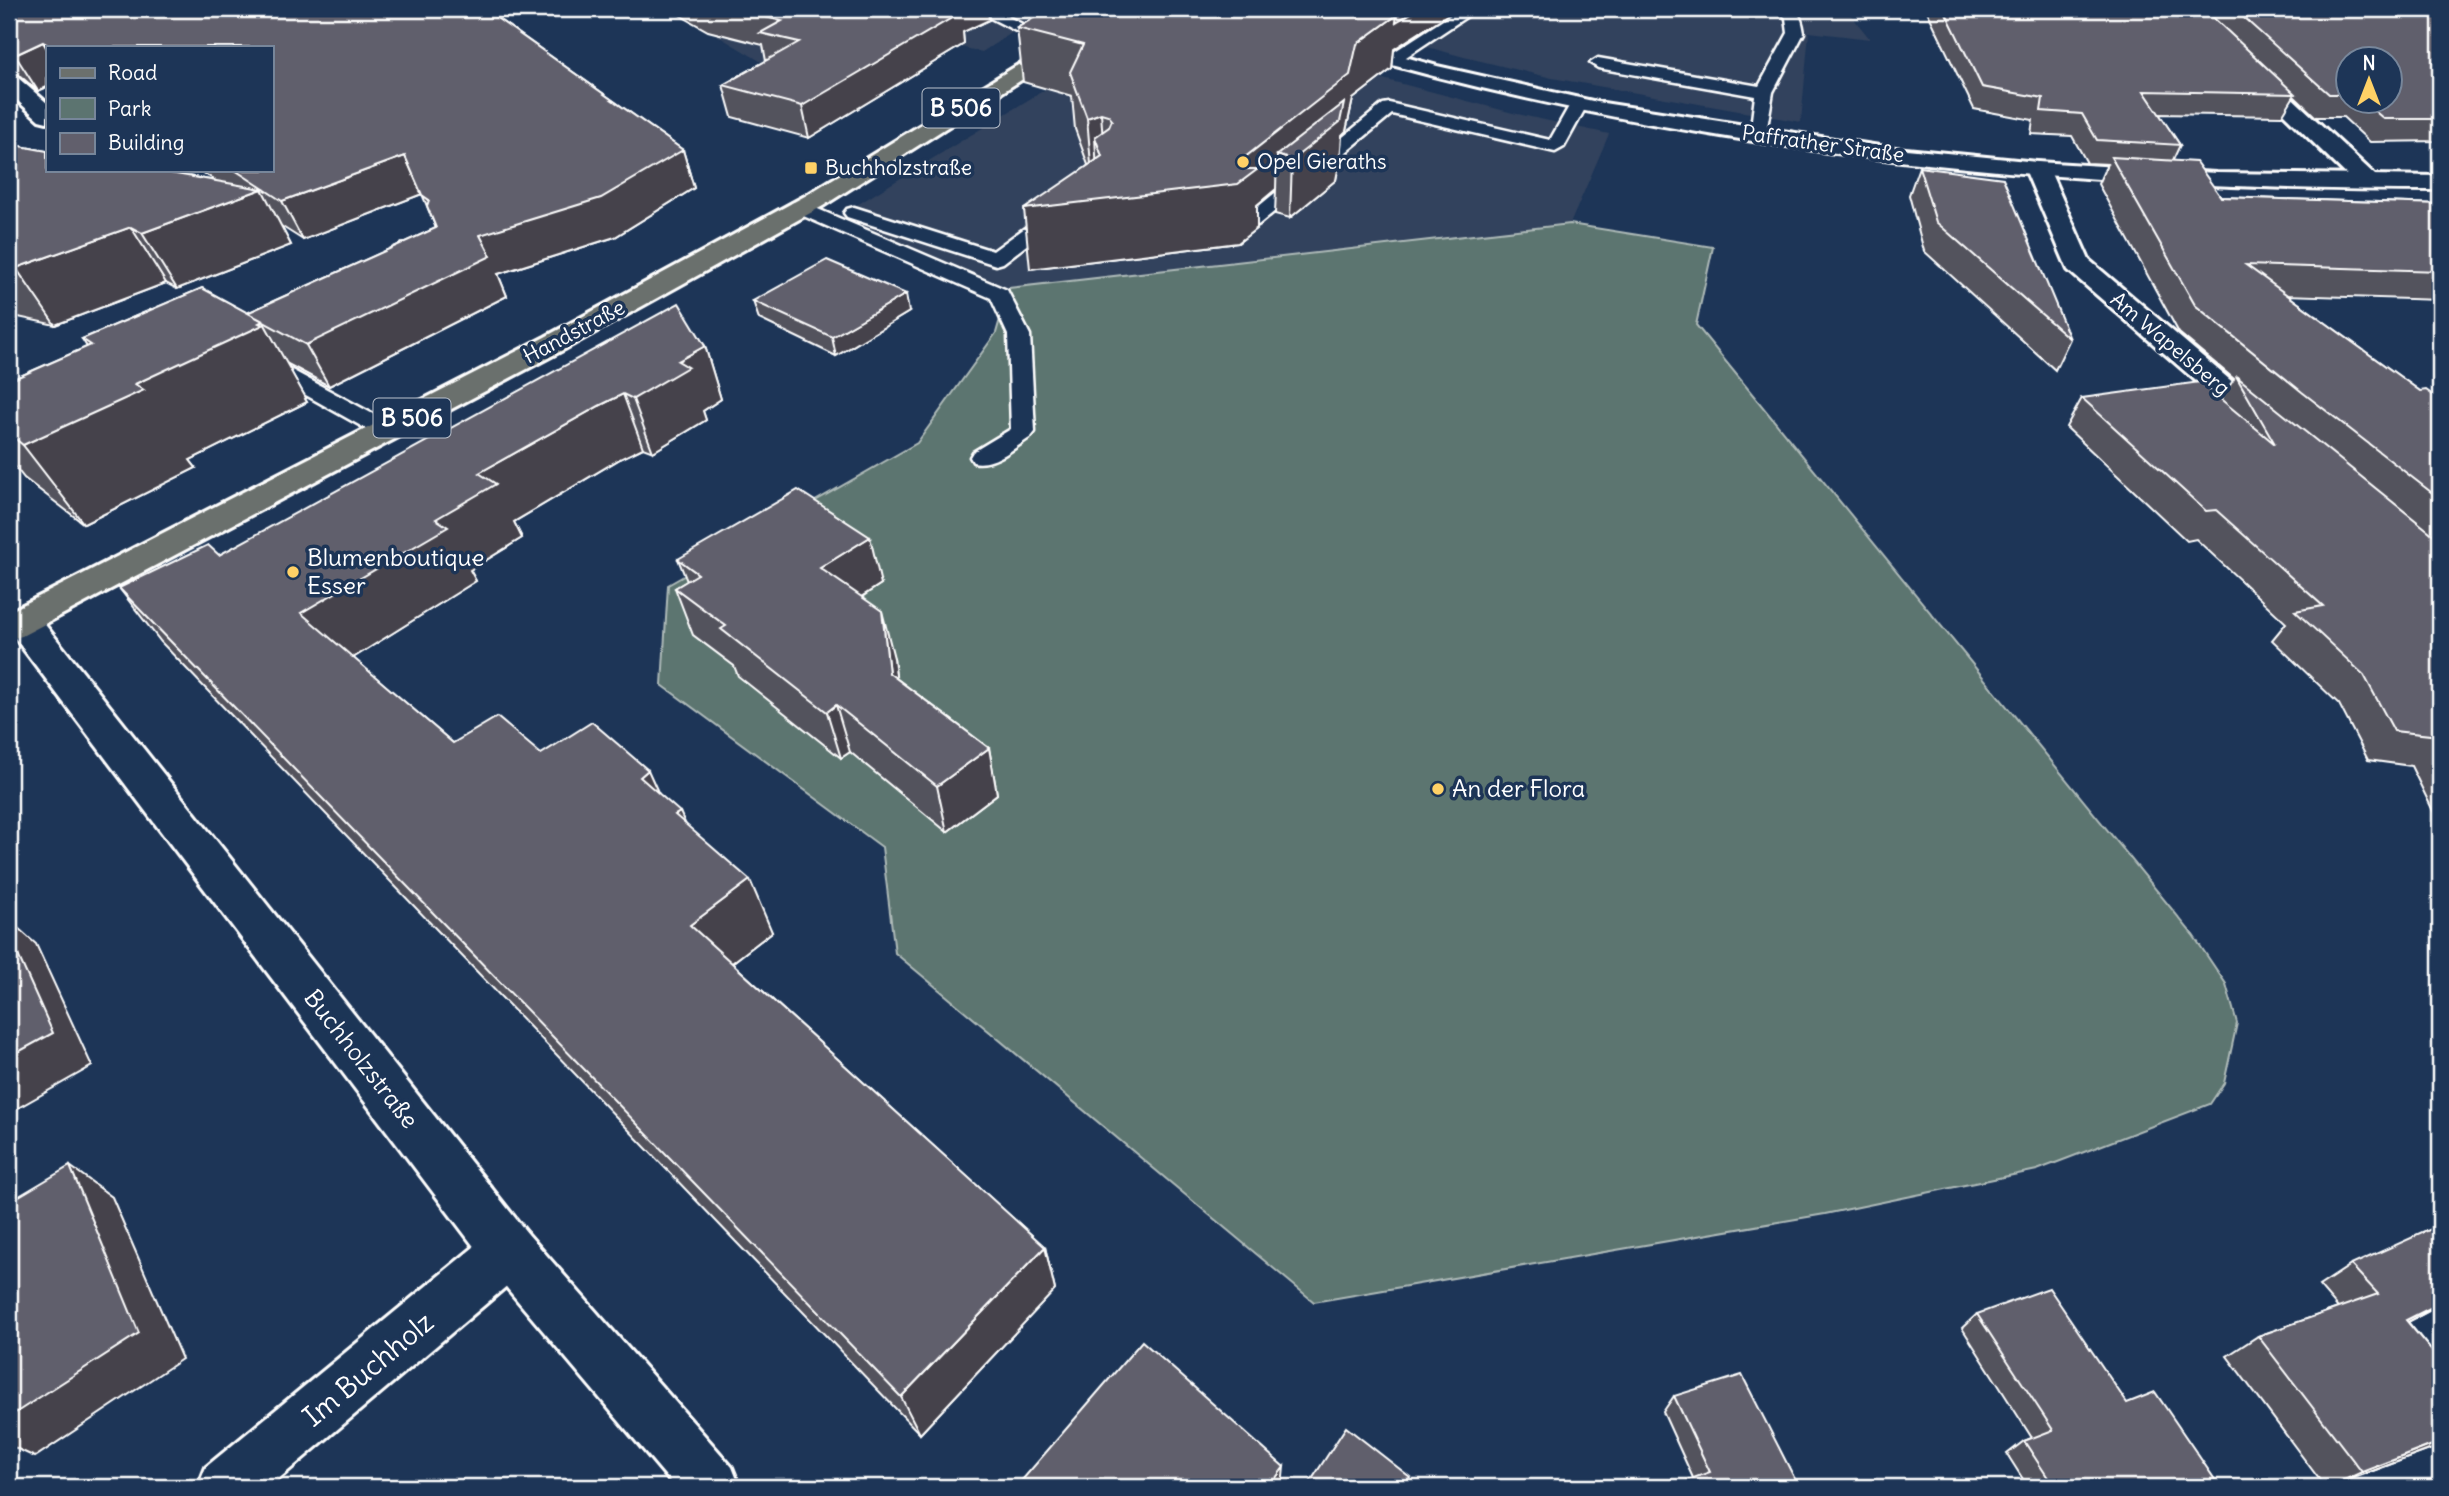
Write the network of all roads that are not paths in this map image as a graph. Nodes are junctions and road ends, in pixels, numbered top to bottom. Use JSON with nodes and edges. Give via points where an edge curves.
{"nodes":[{"id":1,"x":981,"y":9,"type":"edge"},
{"id":2,"x":1123,"y":9,"type":"edge"},
{"id":3,"x":1470,"y":9,"type":"edge"},
{"id":4,"x":1785,"y":9,"type":"edge"},
{"id":5,"x":2186,"y":9,"type":"edge"},
{"id":6,"x":1317,"y":38,"type":"edge"},
{"id":7,"x":1060,"y":48,"type":"junction"},
{"id":8,"x":1391,"y":59,"type":"junction"},
{"id":9,"x":1598,"y":63,"type":"dead end"},
{"id":10,"x":9,"y":82,"type":"edge"},
{"id":11,"x":1764,"y":92,"type":"junction"},
{"id":12,"x":1578,"y":105,"type":"junction"},
{"id":13,"x":46,"y":114,"type":"edge"},
{"id":14,"x":1759,"y":135,"type":"junction"},
{"id":15,"x":2037,"y":169,"type":"junction"},
{"id":16,"x":2367,"y":181,"type":"junction"},
{"id":17,"x":2440,"y":183,"type":"edge"},
{"id":18,"x":1072,"y":203,"type":"edge"},
{"id":19,"x":806,"y":204,"type":"junction"},
{"id":20,"x":1251,"y":221,"type":"edge"},
{"id":21,"x":239,"y":348,"type":"edge"},
{"id":22,"x":387,"y":431,"type":"junction"},
{"id":23,"x":2291,"y":447,"type":"edge"},
{"id":24,"x":982,"y":457,"type":"dead end"},
{"id":25,"x":15,"y":624,"type":"edge"},
{"id":26,"x":509,"y":1251,"type":"junction"},
{"id":27,"x":226,"y":1487,"type":"edge"},
{"id":28,"x":712,"y":1487,"type":"edge"}],
"edges":[{"from":1,"to":7,"type":"lane"},
{"from":2,"to":7,"type":"main road","name":"Handstraße","number":"B 506"},
{"from":3,"to":8,"type":"lane"},
{"from":4,"to":11,"type":"lane","via":[[1794,16],[1796,33]]},
{"from":5,"to":16,"type":"street"},
{"from":6,"to":8,"type":"street","name":"Paffrather Straße"},
{"from":7,"to":19,"type":"main road","name":"Handstraße","number":"B 506"},
{"from":8,"to":12,"type":"street","name":"Paffrather Straße"},
{"from":9,"to":11,"type":"lane"},
{"from":10,"to":13,"type":"street"},
{"from":11,"to":14,"type":"lane"},
{"from":12,"to":14,"type":"street","name":"Paffrather Straße"},
{"from":12,"to":20,"type":"lane","via":[[1555,147],[1389,108]]},
{"from":14,"to":15,"type":"street","name":"Paffrather Straße"},
{"from":15,"to":16,"type":"street","name":"Paffrather Straße","via":[[2216,180]]},
{"from":15,"to":23,"type":"street","name":"Am Wapelsberg","via":[[2077,264]]},
{"from":16,"to":17,"type":"street","name":"Paffrather Straße"},
{"from":18,"to":19,"type":"lane","via":[[996,259]]},
{"from":19,"to":22,"type":"main road","name":"Handstraße","number":"B 506"},
{"from":19,"to":24,"type":"lane","via":[[1000,295],[1019,335],[1023,432]]},
{"from":21,"to":22,"type":"lane"},
{"from":22,"to":25,"type":"main road","name":"Handstraße","number":"B 506"},
{"from":25,"to":26,"type":"street","name":"Buchholzstraße"},
{"from":26,"to":27,"type":"street","name":"Im Buchholz"},
{"from":26,"to":28,"type":"street","name":"Buchholzstraße"}]}
